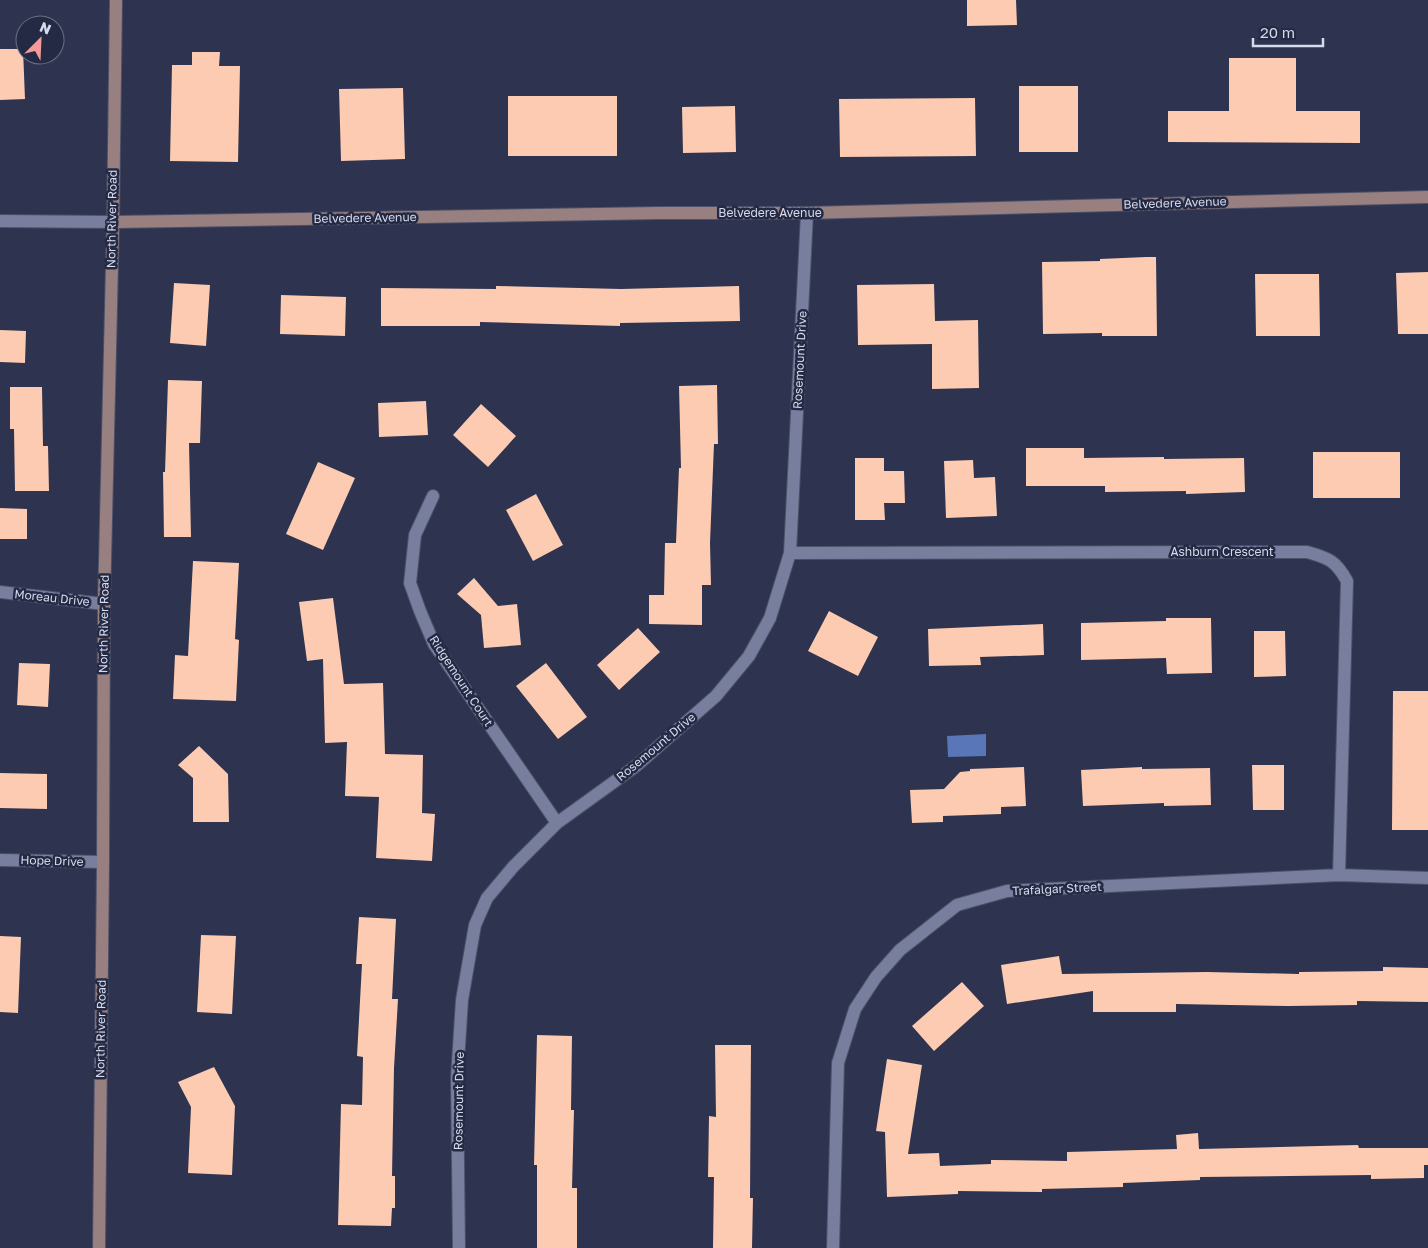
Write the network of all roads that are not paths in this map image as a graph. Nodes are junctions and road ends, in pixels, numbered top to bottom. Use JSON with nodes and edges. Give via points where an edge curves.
{"nodes":[{"id":1,"x":116,"y":0,"type":"edge"},
{"id":2,"x":1428,"y":196,"type":"edge"},
{"id":3,"x":807,"y":213,"type":"junction"},
{"id":4,"x":0,"y":221,"type":"edge"},
{"id":5,"x":113,"y":222,"type":"junction"},
{"id":6,"x":433,"y":496,"type":"dead end"},
{"id":7,"x":790,"y":553,"type":"junction"},
{"id":8,"x":0,"y":592,"type":"edge"},
{"id":9,"x":104,"y":604,"type":"junction"},
{"id":10,"x":557,"y":824,"type":"junction"},
{"id":11,"x":0,"y":860,"type":"edge"},
{"id":12,"x":103,"y":862,"type":"junction"},
{"id":13,"x":1339,"y":875,"type":"junction"},
{"id":14,"x":1428,"y":878,"type":"edge"},
{"id":15,"x":99,"y":1248,"type":"edge"},
{"id":16,"x":459,"y":1248,"type":"edge"},
{"id":17,"x":833,"y":1248,"type":"edge"}],
"edges":[{"from":1,"to":5,"type":"main road","name":"North River Road"},
{"from":2,"to":3,"type":"main road","name":"Belvedere Avenue"},
{"from":3,"to":5,"type":"main road","name":"Belvedere Avenue"},
{"from":3,"to":7,"type":"street","name":"Rosemount Drive"},
{"from":4,"to":5,"type":"street"},
{"from":5,"to":9,"type":"main road","name":"North River Road"},
{"from":6,"to":10,"type":"street","name":"Ridgemount Court","via":[[414,535],[410,584],[420,611],[434,644]]},
{"from":7,"to":10,"type":"street","name":"Rosemount Drive","via":[[770,618],[749,656],[716,696],[636,766]]},
{"from":7,"to":13,"type":"street","name":"Ashburn Crescent","via":[[1308,552],[1327,557],[1339,567],[1347,581]]},
{"from":8,"to":9,"type":"street","name":"Moreau Drive"},
{"from":9,"to":12,"type":"main road","name":"North River Road"},
{"from":10,"to":16,"type":"street","name":"Rosemount Drive","via":[[487,898],[475,925],[462,1000],[457,1078]]},
{"from":11,"to":12,"type":"street","name":"Hope Drive"},
{"from":12,"to":15,"type":"main road","name":"North River Road"},
{"from":13,"to":14,"type":"street","name":"Trafalgar Street"},
{"from":13,"to":17,"type":"street","name":"Trafalgar Street","via":[[1007,891],[957,905],[900,950],[876,977],[855,1009],[838,1063]]}]}
